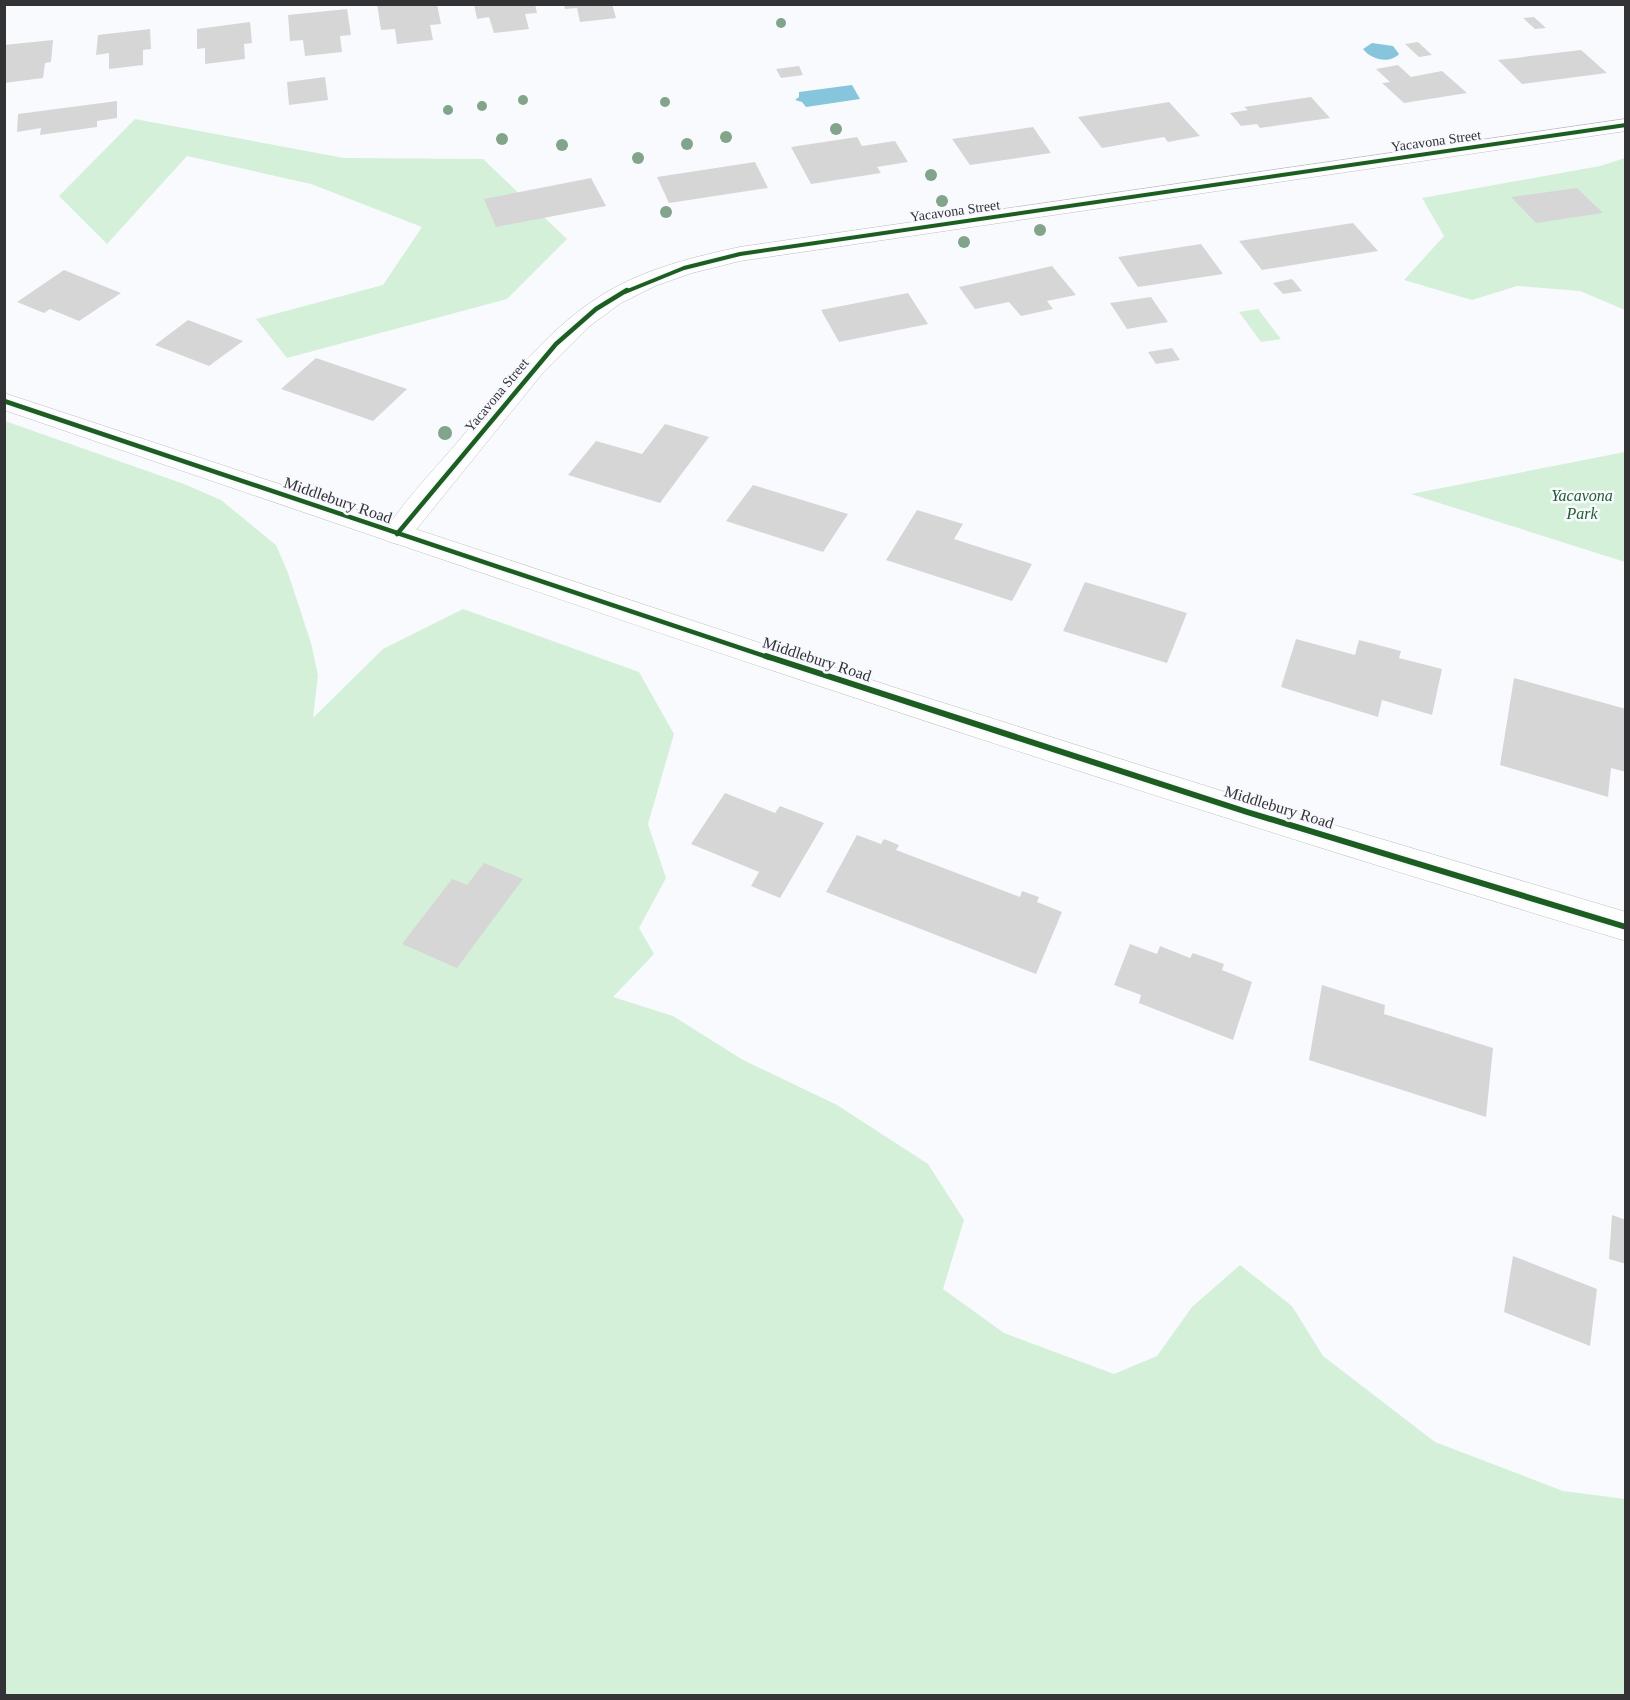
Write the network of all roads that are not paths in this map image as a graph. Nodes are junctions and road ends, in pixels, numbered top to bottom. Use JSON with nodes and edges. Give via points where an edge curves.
{"nodes":[{"id":1,"x":1626,"y":125,"type":"edge"},
{"id":2,"x":4,"y":401,"type":"edge"},
{"id":3,"x":396,"y":534,"type":"junction"},
{"id":4,"x":1626,"y":927,"type":"edge"}],
"edges":[{"from":1,"to":3,"type":"street","name":"Yacavona Street","via":[[704,261],[629,289],[596,309],[562,339]]},
{"from":2,"to":3,"type":"street","name":"Middlebury Road"},
{"from":3,"to":4,"type":"street","name":"Middlebury Road","via":[[885,696]]}]}
